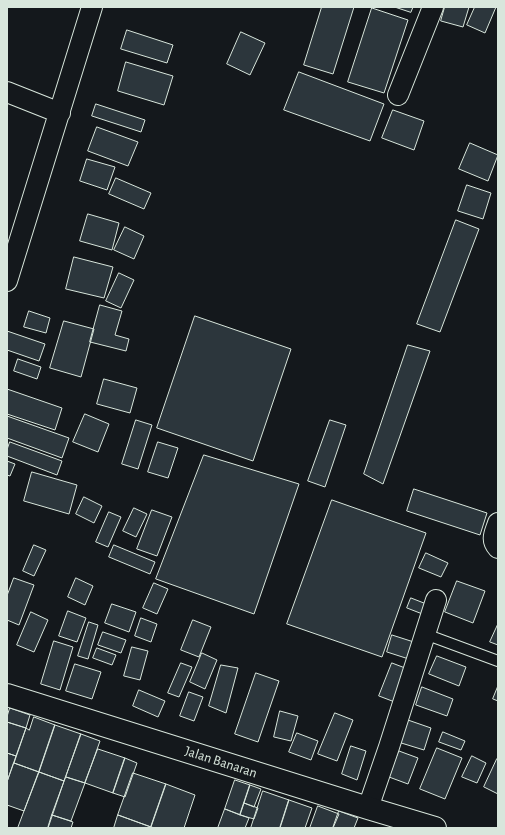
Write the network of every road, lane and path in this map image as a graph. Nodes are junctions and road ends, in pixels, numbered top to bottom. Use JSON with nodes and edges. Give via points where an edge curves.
{"nodes":[{"id":1,"x":92,"y":7,"type":"edge"},
{"id":2,"x":433,"y":7,"type":"edge"},
{"id":3,"x":7,"y":92,"type":"edge"},
{"id":4,"x":398,"y":95,"type":"dead end"},
{"id":5,"x":60,"y":113,"type":"junction"},
{"id":6,"x":7,"y":281,"type":"edge"},
{"id":7,"x":498,"y":523,"type":"edge"},
{"id":8,"x":498,"y":548,"type":"edge"},
{"id":9,"x":436,"y":600,"type":"dead end"},
{"id":10,"x":425,"y":634,"type":"junction"},
{"id":11,"x":498,"y":661,"type":"edge"},
{"id":12,"x":7,"y":695,"type":"edge"},
{"id":13,"x":368,"y":808,"type":"junction"},
{"id":14,"x":435,"y":828,"type":"edge"}],
"edges":[{"from":1,"to":5,"type":"street"},
{"from":2,"to":4,"type":"street"},
{"from":3,"to":5,"type":"street"},
{"from":5,"to":6,"type":"street"},
{"from":7,"to":8,"type":"street","via":[[493,537]]},
{"from":9,"to":10,"type":"street"},
{"from":10,"to":11,"type":"lane"},
{"from":10,"to":13,"type":"street"},
{"from":12,"to":13,"type":"street","name":"Jalan Banaran"},
{"from":13,"to":14,"type":"street","name":"Jalan Banaran"}]}
